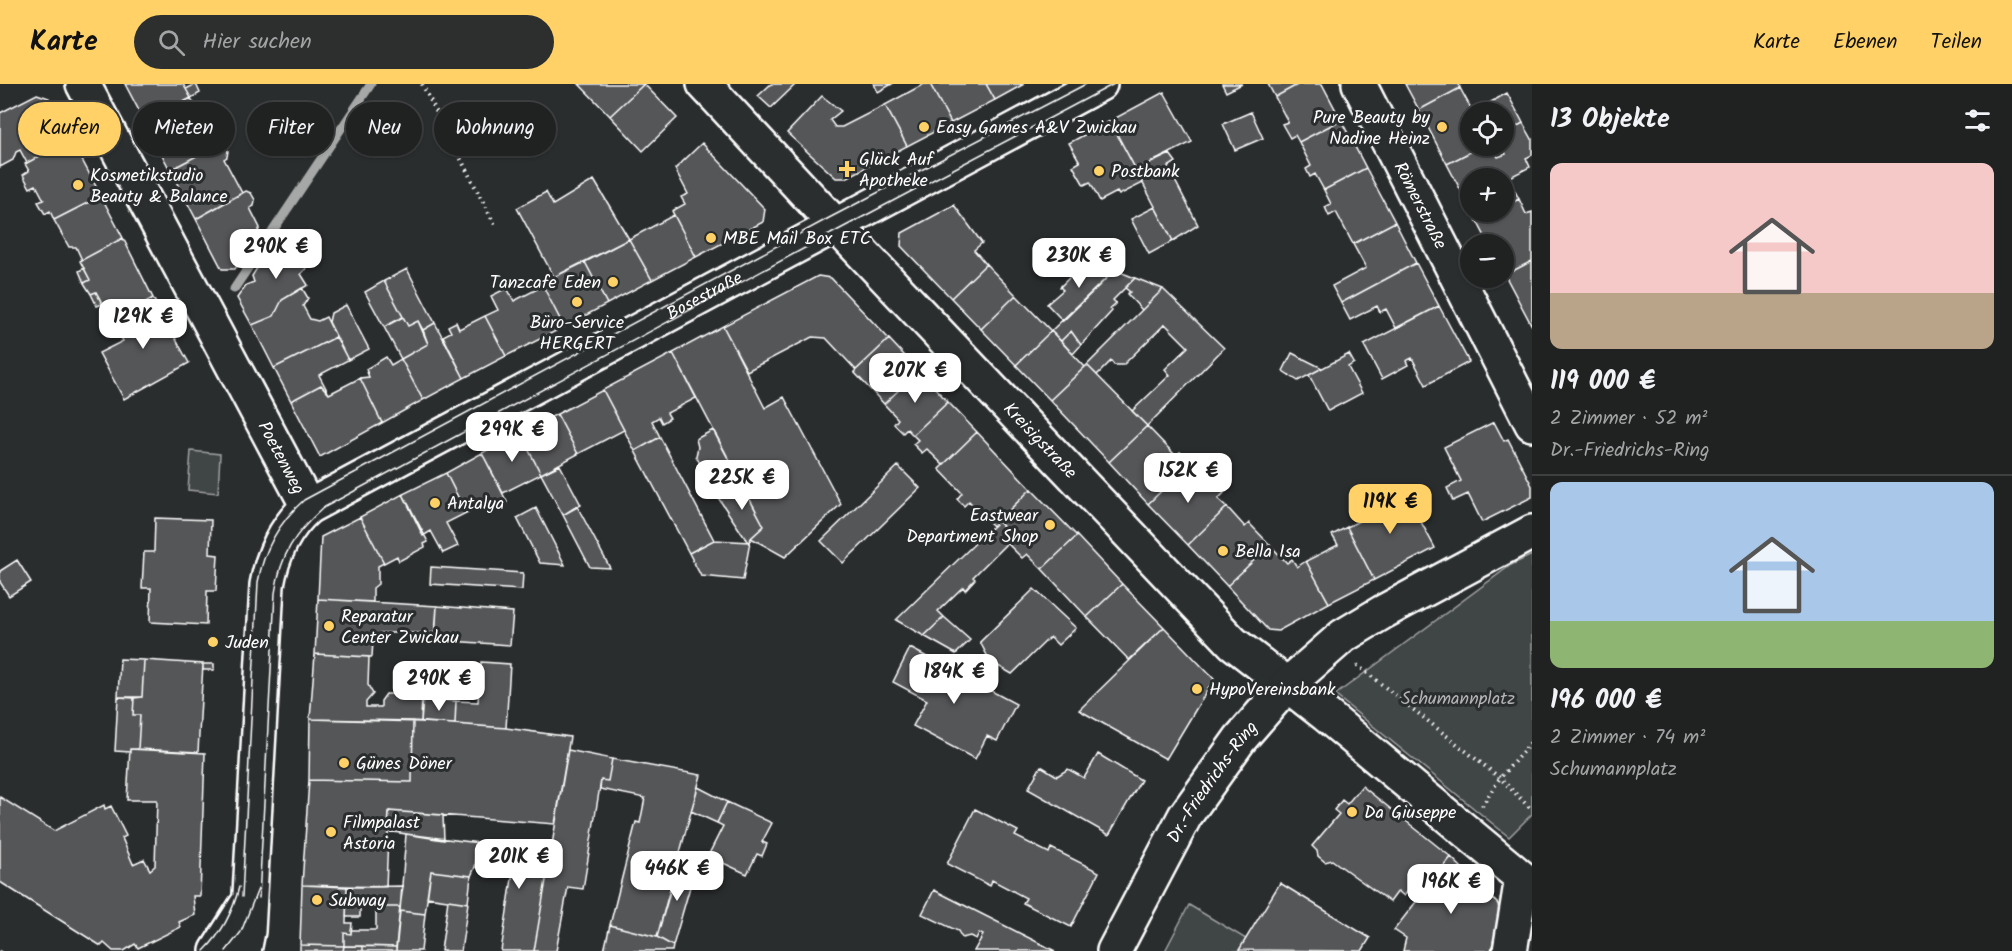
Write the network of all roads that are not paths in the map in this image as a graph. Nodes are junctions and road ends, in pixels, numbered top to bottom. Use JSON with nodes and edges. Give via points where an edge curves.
{"nodes":[{"id":1,"x":83,"y":84,"type":"edge"},
{"id":2,"x":704,"y":84,"type":"edge"},
{"id":3,"x":1100,"y":84,"type":"edge"},
{"id":4,"x":1359,"y":84,"type":"edge"},
{"id":5,"x":835,"y":224,"type":"junction"},
{"id":6,"x":1532,"y":424,"type":"edge"},
{"id":7,"x":308,"y":507,"type":"junction"},
{"id":8,"x":1532,"y":532,"type":"edge"},
{"id":9,"x":1287,"y":685,"type":"junction"},
{"id":10,"x":1527,"y":870,"type":"edge"},
{"id":11,"x":249,"y":897,"type":"junction"},
{"id":12,"x":197,"y":951,"type":"edge"},
{"id":13,"x":217,"y":951,"type":"edge"},
{"id":14,"x":244,"y":951,"type":"edge"},
{"id":15,"x":260,"y":951,"type":"edge"},
{"id":16,"x":1114,"y":951,"type":"edge"},
{"id":17,"x":1510,"y":951,"type":"edge"}],
"edges":[{"from":1,"to":7,"type":"street","name":"Poetenweg"},
{"from":2,"to":5,"type":"street","name":"Kreisigstraße"},
{"from":3,"to":5,"type":"street","name":"Bosestraße"},
{"from":4,"to":6,"type":"street","name":"Römerstraße"},
{"from":5,"to":7,"type":"street","name":"Bosestraße"},
{"from":5,"to":9,"type":"street","name":"Kreisigstraße","via":[[1233,643]]},
{"from":7,"to":11,"type":"street","name":"Poetenweg","via":[[281,543],[267,585]]},
{"from":8,"to":9,"type":"street","name":"Dr.-Friedrichs-Ring","via":[[1383,612],[1331,645]]},
{"from":9,"to":10,"type":"street","via":[[1465,832]]},
{"from":9,"to":16,"type":"street","name":"Dr.-Friedrichs-Ring","via":[[1240,739],[1185,816]]},
{"from":10,"to":17,"type":"street"},
{"from":11,"to":12,"type":"street"},
{"from":11,"to":13,"type":"street"},
{"from":11,"to":14,"type":"street"},
{"from":11,"to":15,"type":"street"}]}
